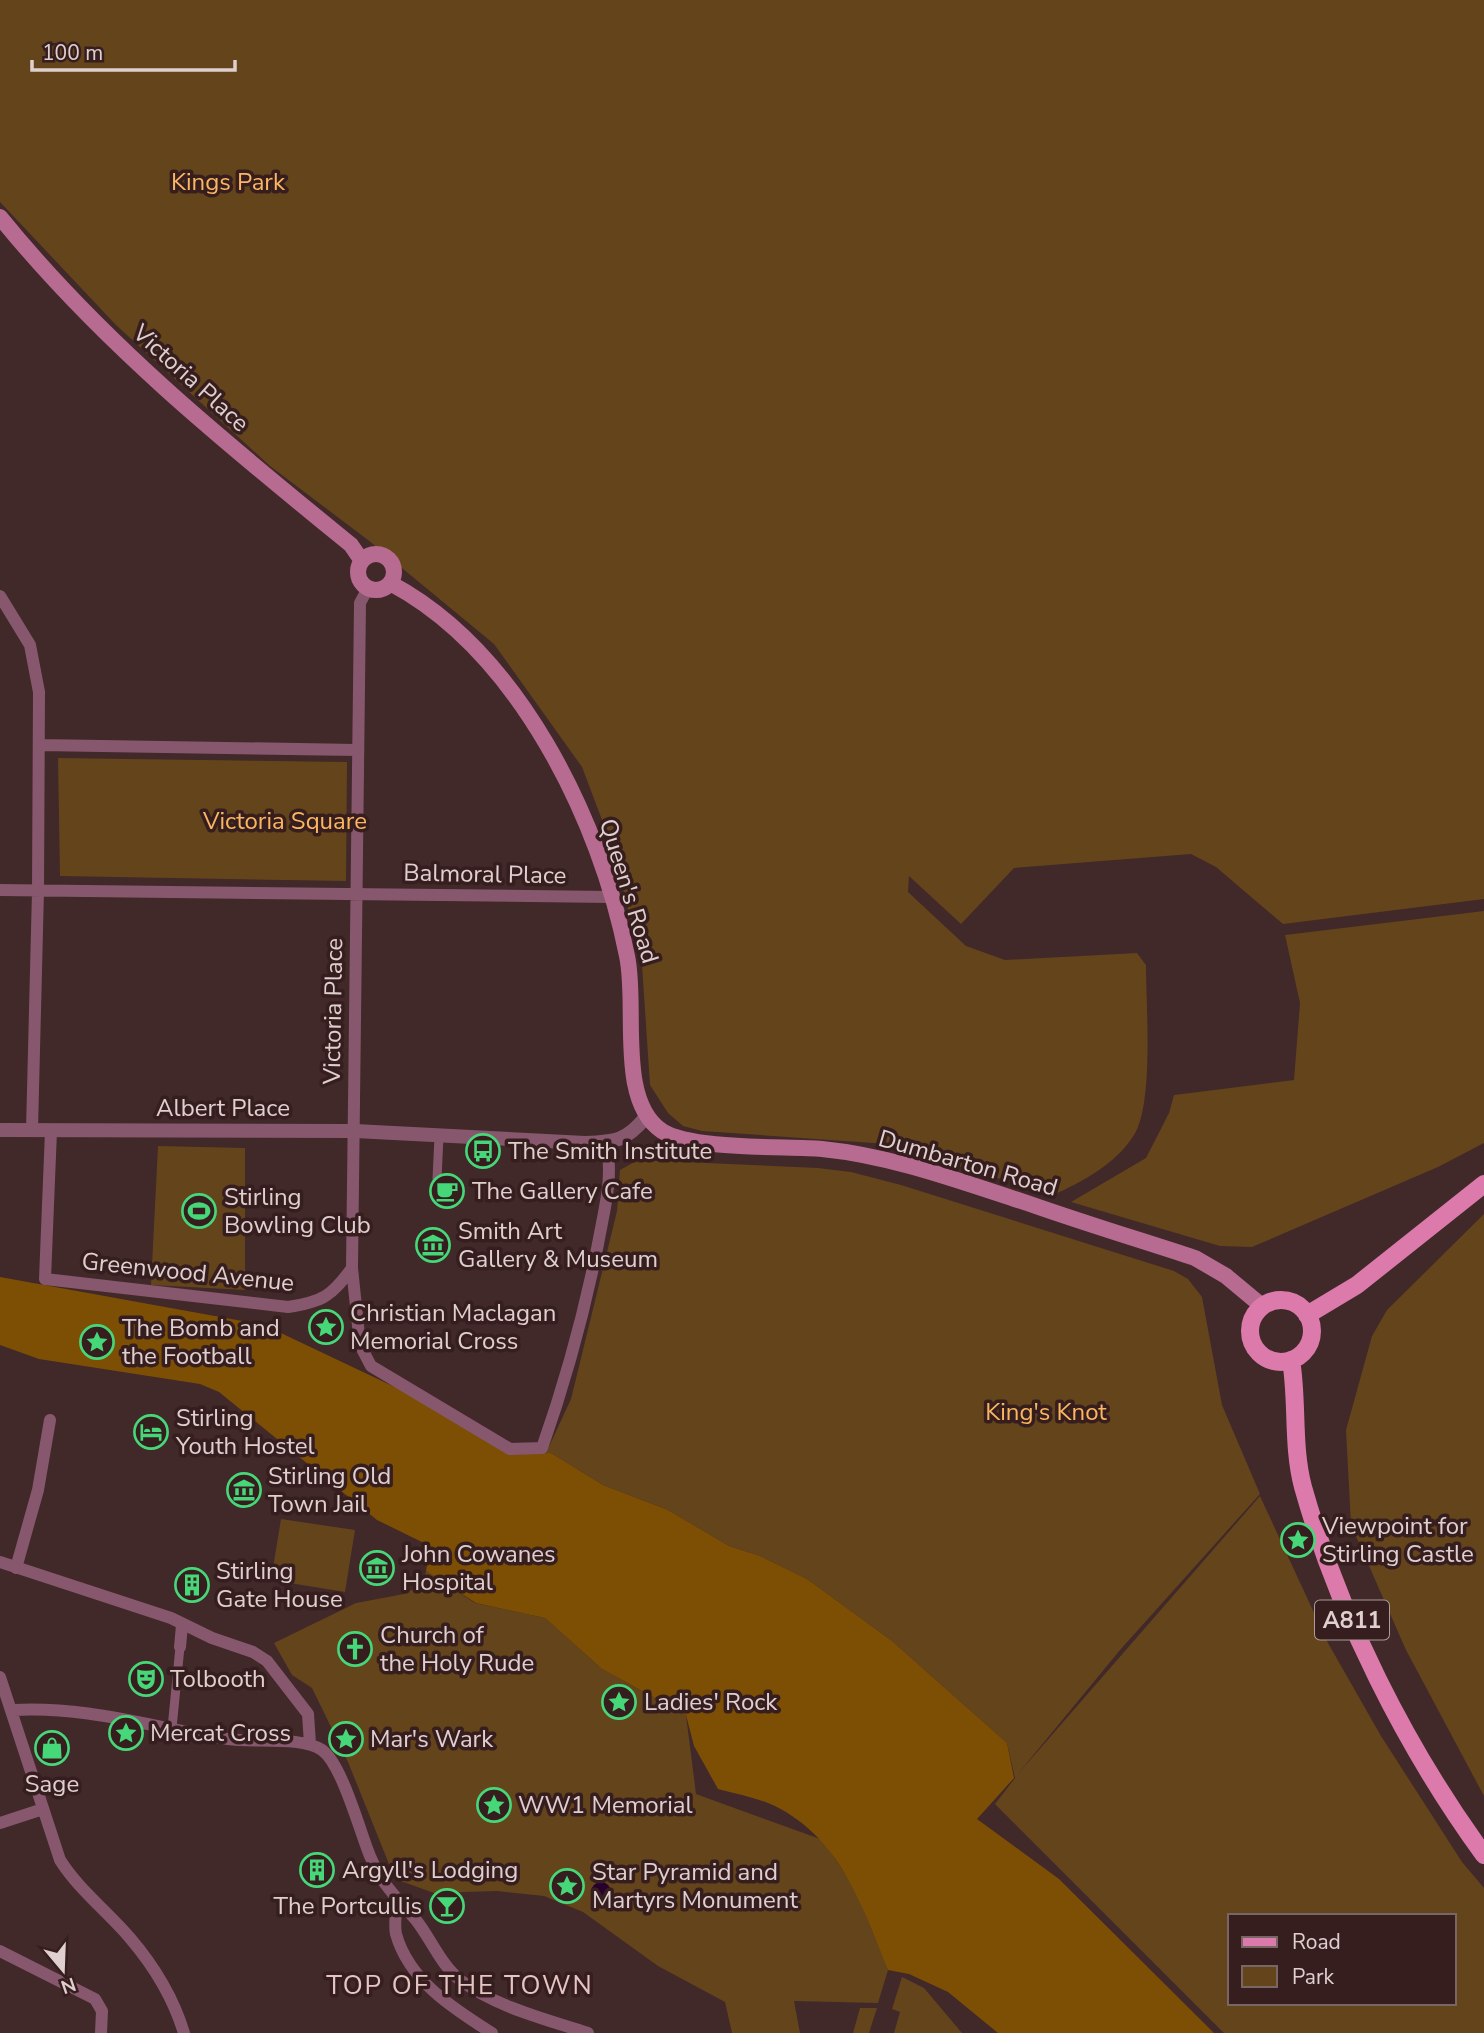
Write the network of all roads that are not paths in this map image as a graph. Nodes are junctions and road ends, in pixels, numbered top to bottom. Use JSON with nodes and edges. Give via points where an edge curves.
{"nodes":[{"id":1,"x":0,"y":217,"type":"edge"},
{"id":2,"x":362,"y":561,"type":"junction"},
{"id":3,"x":390,"y":583,"type":"junction"},
{"id":4,"x":368,"y":588,"type":"junction"},
{"id":5,"x":0,"y":596,"type":"edge"},
{"id":6,"x":40,"y":746,"type":"junction"},
{"id":7,"x":357,"y":750,"type":"junction"},
{"id":8,"x":0,"y":890,"type":"edge"},
{"id":9,"x":38,"y":891,"type":"junction"},
{"id":10,"x":357,"y":892,"type":"junction"},
{"id":11,"x":611,"y":897,"type":"junction"},
{"id":12,"x":646,"y":1117,"type":"junction"},
{"id":13,"x":0,"y":1130,"type":"edge"},
{"id":14,"x":32,"y":1130,"type":"junction"},
{"id":15,"x":51,"y":1131,"type":"junction"},
{"id":16,"x":355,"y":1131,"type":"junction"},
{"id":17,"x":439,"y":1136,"type":"junction"},
{"id":18,"x":606,"y":1143,"type":"junction"},
{"id":19,"x":437,"y":1179,"type":"dead end"},
{"id":20,"x":1484,"y":1184,"type":"edge"},
{"id":21,"x":352,"y":1268,"type":"junction"},
{"id":22,"x":1262,"y":1306,"type":"junction"},
{"id":23,"x":1307,"y":1315,"type":"junction"},
{"id":24,"x":1291,"y":1360,"type":"junction"},
{"id":25,"x":50,"y":1420,"type":"dead end"},
{"id":26,"x":0,"y":1562,"type":"edge"},
{"id":27,"x":16,"y":1568,"type":"junction"},
{"id":28,"x":183,"y":1625,"type":"junction"},
{"id":29,"x":180,"y":1647,"type":"joint"},
{"id":30,"x":0,"y":1677,"type":"edge"},
{"id":31,"x":12,"y":1710,"type":"junction"},
{"id":32,"x":172,"y":1728,"type":"junction"},
{"id":33,"x":310,"y":1744,"type":"junction"},
{"id":34,"x":43,"y":1809,"type":"junction"},
{"id":35,"x":0,"y":1823,"type":"edge"},
{"id":36,"x":1484,"y":1855,"type":"edge"},
{"id":37,"x":397,"y":1902,"type":"junction"},
{"id":38,"x":0,"y":1951,"type":"edge"},
{"id":39,"x":101,"y":2033,"type":"edge"},
{"id":40,"x":184,"y":2033,"type":"edge"},
{"id":41,"x":492,"y":2033,"type":"edge"},
{"id":42,"x":588,"y":2033,"type":"edge"}],
"edges":[{"from":1,"to":2,"type":"main road","name":"Victoria Place","via":[[137,363],[351,545]]},
{"from":2,"to":3,"type":"main road","via":[[371,554],[388,557],[394,567]]},
{"from":2,"to":4,"type":"main road","via":[[359,576]]},
{"from":3,"to":4,"type":"main road","via":[[380,589]]},
{"from":3,"to":11,"type":"main road","name":"Queen's Road","via":[[420,599],[468,641],[543,737],[591,833]]},
{"from":4,"to":7,"type":"street","via":[[360,603]]},
{"from":5,"to":6,"type":"street","via":[[30,646],[39,692]]},
{"from":6,"to":7,"type":"street"},
{"from":6,"to":9,"type":"street"},
{"from":7,"to":10,"type":"street"},
{"from":8,"to":9,"type":"street"},
{"from":9,"to":10,"type":"street"},
{"from":9,"to":14,"type":"street"},
{"from":10,"to":11,"type":"street","name":"Balmoral Place"},
{"from":10,"to":16,"type":"street","name":"Victoria Place"},
{"from":11,"to":12,"type":"main road","name":"Queen's Road","via":[[632,981],[634,1084]]},
{"from":12,"to":18,"type":"street","name":"Albert Place","via":[[631,1135]]},
{"from":12,"to":22,"type":"main road","name":"Dumbarton Road","via":[[663,1132],[689,1140],[823,1149],[958,1180],[1195,1258]]},
{"from":13,"to":14,"type":"street","name":"Albert Place"},
{"from":14,"to":15,"type":"street","name":"Albert Place"},
{"from":15,"to":16,"type":"street","name":"Albert Place"},
{"from":15,"to":21,"type":"street","name":"Greenwood Avenue","via":[[45,1279],[288,1307],[320,1302]]},
{"from":16,"to":17,"type":"street","name":"Albert Place"},
{"from":16,"to":21,"type":"street","name":"Victoria Place"},
{"from":17,"to":18,"type":"street","name":"Albert Place"},
{"from":17,"to":19,"type":"street"},
{"from":18,"to":21,"type":"street","via":[[610,1181],[586,1306],[542,1448],[510,1449],[370,1366],[360,1345]]},
{"from":20,"to":23,"type":"main road","via":[[1357,1285]]},
{"from":22,"to":23,"type":"main road","via":[[1282,1300]]},
{"from":22,"to":24,"type":"main road","via":[[1250,1329],[1254,1346],[1270,1359]]},
{"from":23,"to":24,"type":"main road","via":[[1310,1342]]},
{"from":24,"to":36,"type":"main road","number":"A811","via":[[1303,1486],[1340,1591],[1392,1705]]},
{"from":25,"to":27,"type":"street","via":[[38,1490]]},
{"from":26,"to":27,"type":"street"},
{"from":27,"to":28,"type":"street"},
{"from":28,"to":29,"type":"street"},
{"from":28,"to":33,"type":"street","via":[[267,1661],[308,1714]]},
{"from":29,"to":32,"type":"street"},
{"from":30,"to":31,"type":"street"},
{"from":31,"to":32,"type":"street","via":[[55,1708]]},
{"from":31,"to":34,"type":"street"},
{"from":32,"to":33,"type":"street","via":[[229,1739]]},
{"from":33,"to":37,"type":"street","via":[[325,1751],[332,1763],[370,1856]]},
{"from":34,"to":35,"type":"street"},
{"from":34,"to":40,"type":"street","via":[[69,1875],[149,1962],[165,1986]]},
{"from":37,"to":41,"type":"street","via":[[396,1933],[410,1964],[429,1989]]},
{"from":37,"to":42,"type":"street","via":[[460,1980],[524,2011]]},
{"from":38,"to":39,"type":"street","via":[[86,1991],[102,2011]]}]}
